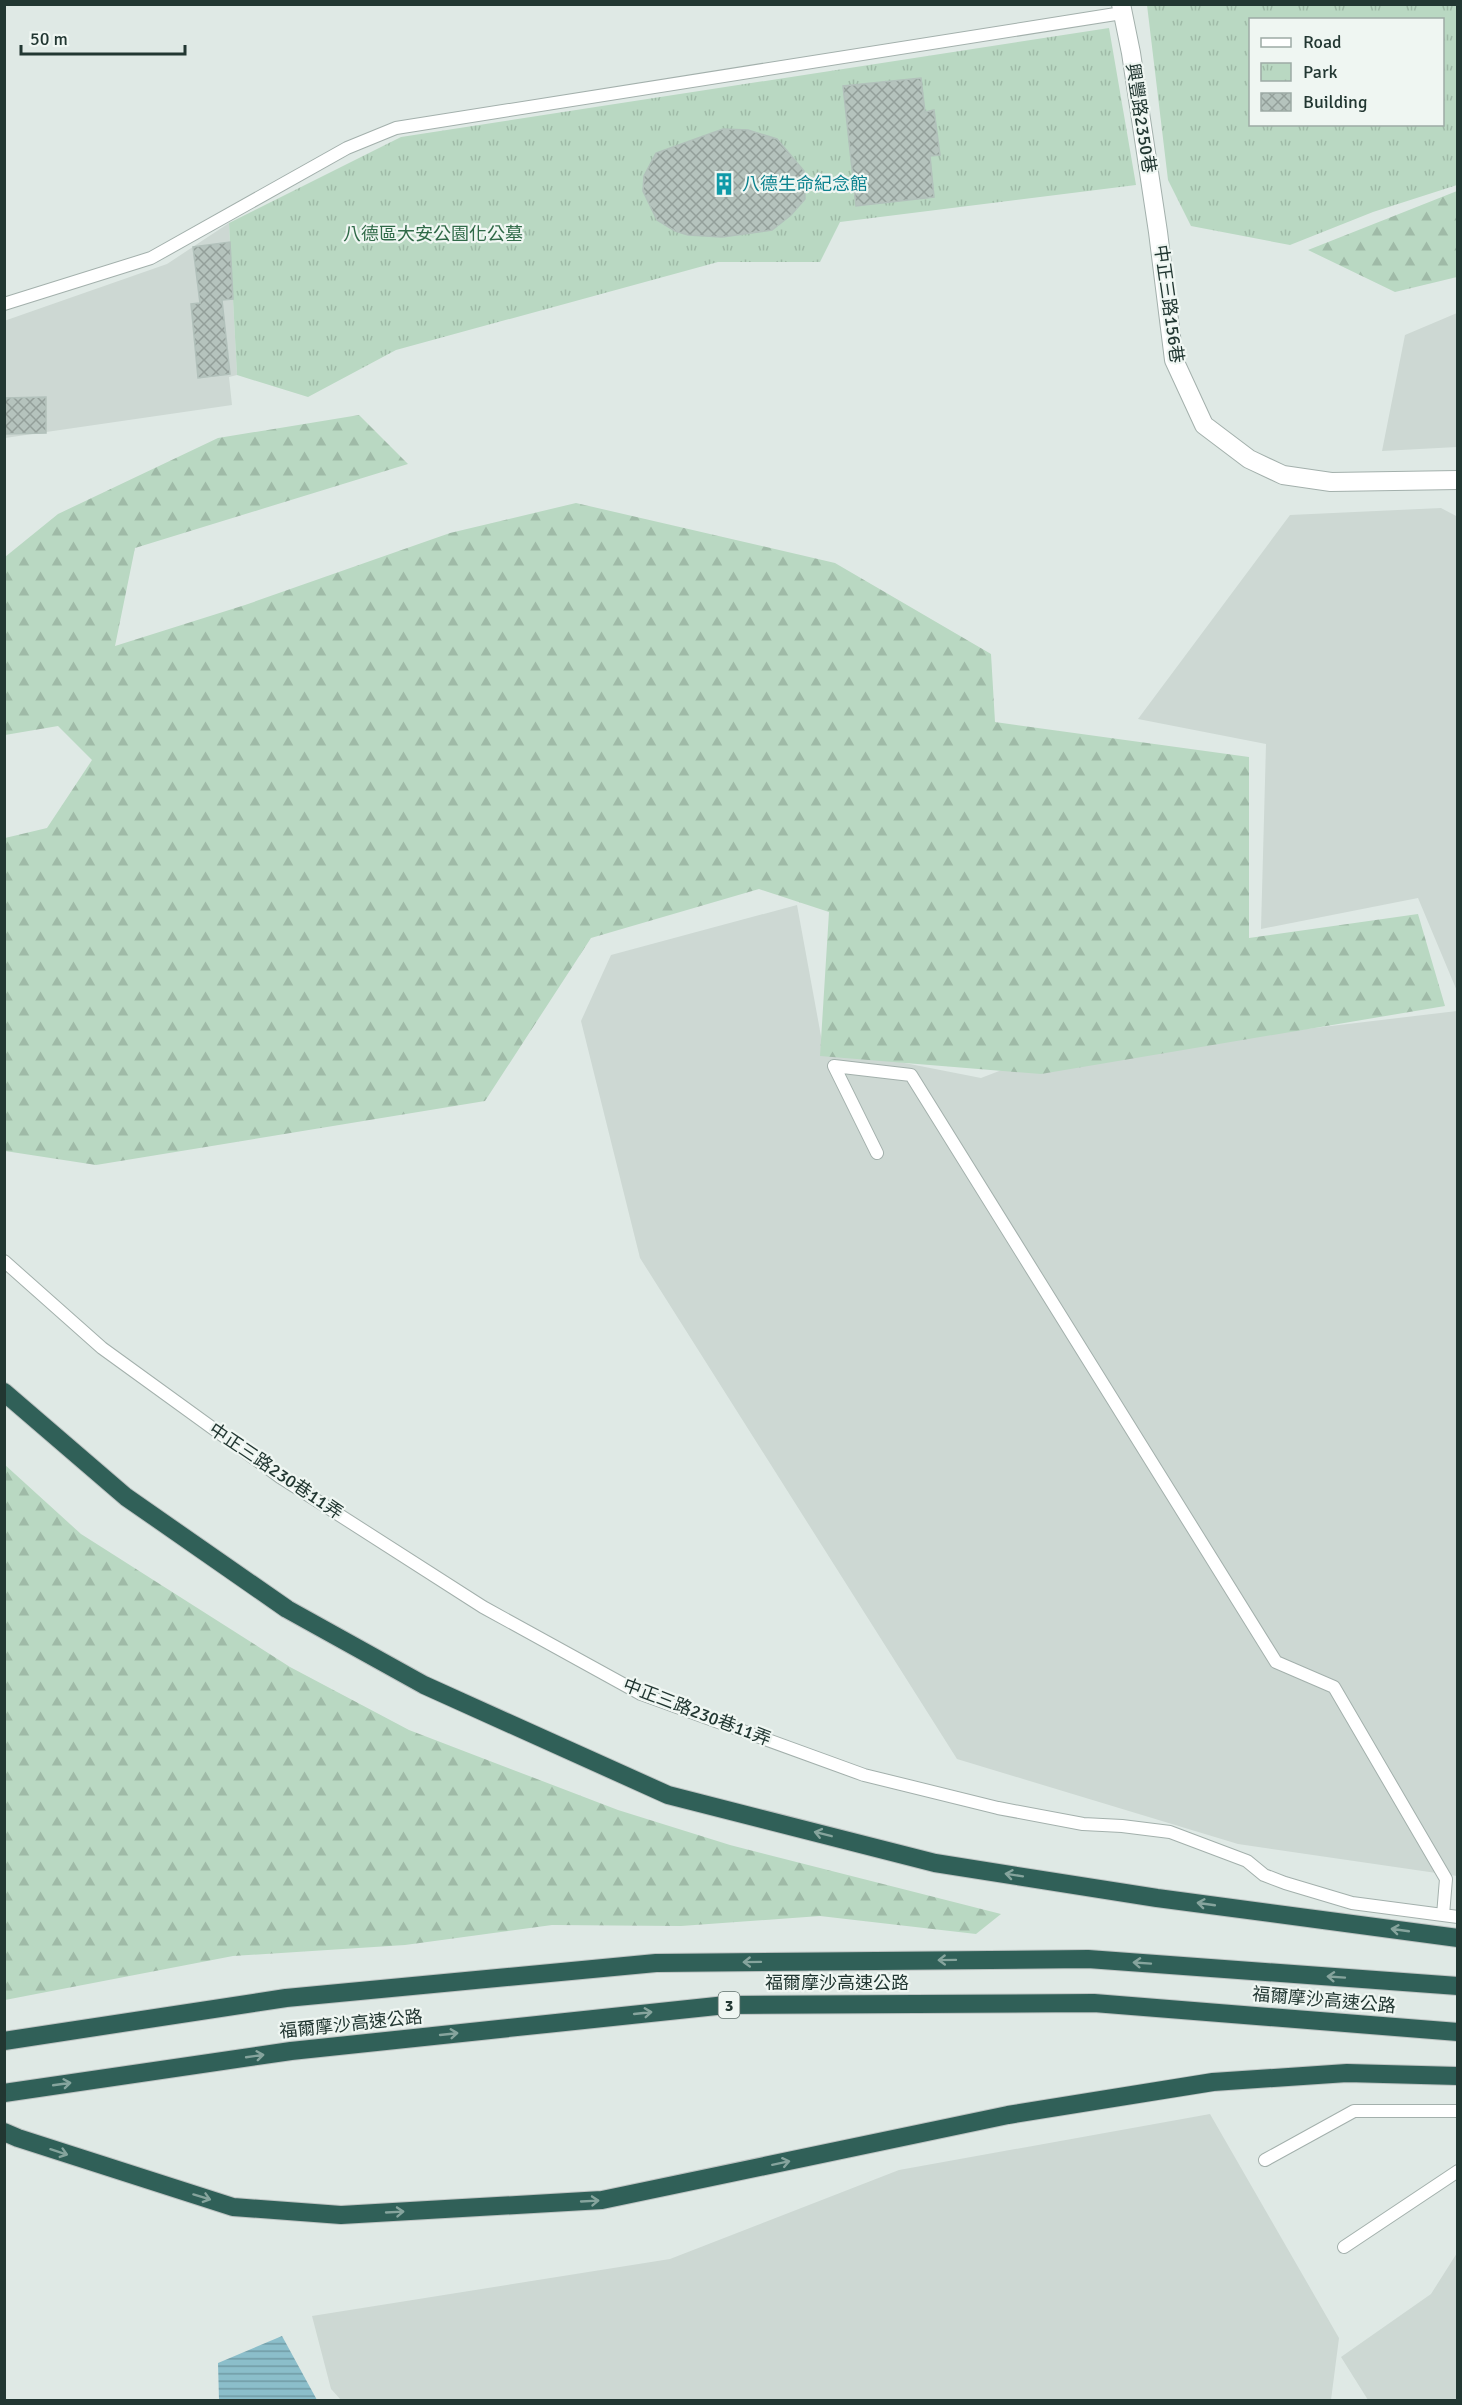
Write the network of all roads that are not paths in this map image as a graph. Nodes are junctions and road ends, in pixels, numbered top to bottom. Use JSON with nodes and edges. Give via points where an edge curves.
{"nodes":[{"id":1,"x":1121,"y":9,"type":"edge"},
{"id":2,"x":1158,"y":232,"type":"joint"},
{"id":3,"x":4,"y":304,"type":"edge"},
{"id":4,"x":1458,"y":480,"type":"edge"},
{"id":5,"x":877,"y":1153,"type":"dead end"},
{"id":6,"x":4,"y":1261,"type":"edge"},
{"id":7,"x":4,"y":1392,"type":"edge"},
{"id":8,"x":1443,"y":1915,"type":"junction"},
{"id":9,"x":1458,"y":1917,"type":"edge"},
{"id":10,"x":1458,"y":1938,"type":"edge"},
{"id":11,"x":1458,"y":1986,"type":"edge"},
{"id":12,"x":1458,"y":2032,"type":"edge"},
{"id":13,"x":4,"y":2041,"type":"edge"},
{"id":14,"x":1458,"y":2076,"type":"edge"},
{"id":15,"x":4,"y":2093,"type":"edge"},
{"id":16,"x":1458,"y":2110,"type":"edge"},
{"id":17,"x":4,"y":2132,"type":"edge"},
{"id":18,"x":1265,"y":2160,"type":"dead end"},
{"id":19,"x":1458,"y":2171,"type":"edge"},
{"id":20,"x":1344,"y":2247,"type":"dead end"}],
"edges":[{"from":1,"to":2,"type":"street","name":"興豐路2350巷"},
{"from":1,"to":3,"type":"lane","via":[[396,128],[347,148],[151,258]]},
{"from":2,"to":4,"type":"street","name":"中正三路156巷","via":[[1174,360],[1204,426],[1249,459],[1283,475],[1331,482]]},
{"from":5,"to":8,"type":"lane","via":[[834,1066],[911,1075],[1276,1662],[1334,1687],[1446,1879]]},
{"from":6,"to":8,"type":"lane","name":"中正三路230巷11弄","via":[[102,1348],[280,1477],[483,1608],[641,1694],[864,1775],[1083,1824],[1170,1832],[1247,1862],[1264,1875],[1285,1883],[1352,1903]]},
{"from":10,"to":7,"type":"highway","one_way":true,"via":[[1157,1898],[935,1863],[668,1795],[424,1685],[287,1609],[126,1497]]},
{"from":8,"to":9,"type":"lane","name":"中正三路230巷11弄"},
{"from":11,"to":13,"type":"highway","name":"福爾摩沙高速公路","one_way":true,"via":[[1088,1959],[656,1963],[286,1998]]},
{"from":15,"to":12,"type":"highway","name":"福爾摩沙高速公路","number":"3","one_way":true,"via":[[291,2051],[726,2005],[1094,2003]]},
{"from":17,"to":14,"type":"highway","one_way":true,"via":[[233,2207],[341,2215],[602,2200],[1008,2115],[1213,2082],[1347,2073]]},
{"from":16,"to":18,"type":"lane","via":[[1354,2111]]},
{"from":19,"to":20,"type":"lane"}]}
